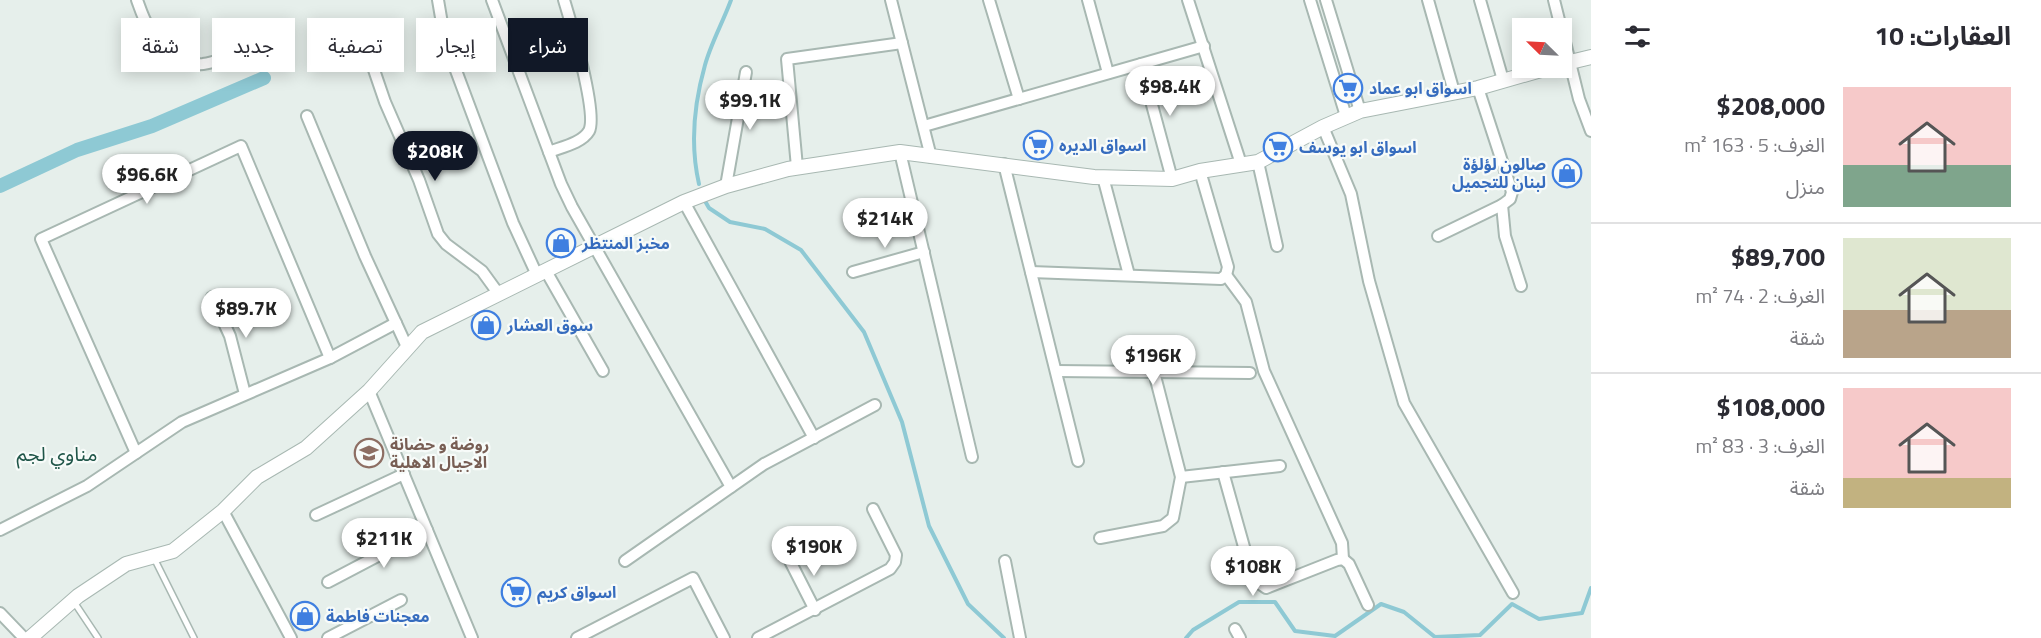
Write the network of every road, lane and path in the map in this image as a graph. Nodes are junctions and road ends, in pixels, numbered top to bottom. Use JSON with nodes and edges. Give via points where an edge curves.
{"nodes":[{"id":1,"x":137,"y":0,"type":"edge"},
{"id":2,"x":438,"y":0,"type":"edge"},
{"id":3,"x":492,"y":0,"type":"edge"},
{"id":4,"x":564,"y":0,"type":"edge"},
{"id":5,"x":891,"y":0,"type":"edge"},
{"id":6,"x":989,"y":0,"type":"edge"},
{"id":7,"x":1088,"y":0,"type":"edge"},
{"id":8,"x":1188,"y":0,"type":"edge"},
{"id":9,"x":1310,"y":0,"type":"edge"},
{"id":10,"x":1326,"y":0,"type":"edge"},
{"id":11,"x":1428,"y":0,"type":"edge"},
{"id":12,"x":1480,"y":0,"type":"edge"},
{"id":13,"x":1554,"y":0,"type":"edge"},
{"id":14,"x":1558,"y":18,"type":"edge"},
{"id":15,"x":902,"y":43,"type":"junction"},
{"id":16,"x":1204,"y":46,"type":"junction"},
{"id":17,"x":1591,"y":57,"type":"edge"},
{"id":18,"x":1572,"y":61,"type":"edge"},
{"id":19,"x":212,"y":62,"type":"edge"},
{"id":20,"x":1141,"y":64,"type":"junction"},
{"id":21,"x":375,"y":72,"type":"edge"},
{"id":22,"x":746,"y":72,"type":"dead end"},
{"id":23,"x":1108,"y":74,"type":"junction"},
{"id":24,"x":1512,"y":78,"type":"edge"},
{"id":25,"x":1571,"y":78,"type":"edge"},
{"id":26,"x":1503,"y":80,"type":"junction"},
{"id":27,"x":1478,"y":88,"type":"junction"},
{"id":28,"x":1454,"y":92,"type":"junction"},
{"id":29,"x":1019,"y":99,"type":"junction"},
{"id":30,"x":1353,"y":113,"type":"junction"},
{"id":31,"x":307,"y":116,"type":"dead end"},
{"id":32,"x":924,"y":126,"type":"junction"},
{"id":33,"x":1323,"y":127,"type":"junction"},
{"id":34,"x":1591,"y":130,"type":"edge"},
{"id":35,"x":549,"y":152,"type":"junction"},
{"id":36,"x":900,"y":152,"type":"junction"},
{"id":37,"x":931,"y":158,"type":"junction"},
{"id":38,"x":1258,"y":162,"type":"junction"},
{"id":39,"x":1004,"y":164,"type":"junction"},
{"id":40,"x":1241,"y":164,"type":"junction"},
{"id":41,"x":797,"y":167,"type":"junction"},
{"id":42,"x":1200,"y":171,"type":"junction"},
{"id":43,"x":1103,"y":177,"type":"junction"},
{"id":44,"x":1172,"y":178,"type":"junction"},
{"id":45,"x":726,"y":186,"type":"junction"},
{"id":46,"x":684,"y":202,"type":"junction"},
{"id":47,"x":1502,"y":205,"type":"junction"},
{"id":48,"x":1438,"y":236,"type":"dead end"},
{"id":49,"x":595,"y":246,"type":"junction"},
{"id":50,"x":1277,"y":246,"type":"dead end"},
{"id":51,"x":924,"y":252,"type":"junction"},
{"id":52,"x":853,"y":272,"type":"dead end"},
{"id":53,"x":1031,"y":272,"type":"junction"},
{"id":54,"x":541,"y":273,"type":"junction"},
{"id":55,"x":1129,"y":275,"type":"junction"},
{"id":56,"x":1226,"y":275,"type":"junction"},
{"id":57,"x":1521,"y":286,"type":"dead end"},
{"id":58,"x":498,"y":293,"type":"junction"},
{"id":59,"x":212,"y":297,"type":"dead end"},
{"id":60,"x":396,"y":323,"type":"junction"},
{"id":61,"x":407,"y":347,"type":"junction"},
{"id":62,"x":330,"y":358,"type":"junction"},
{"id":63,"x":603,"y":371,"type":"dead end"},
{"id":64,"x":1056,"y":371,"type":"junction"},
{"id":65,"x":1154,"y":372,"type":"junction"},
{"id":66,"x":1250,"y":373,"type":"dead end"},
{"id":67,"x":369,"y":391,"type":"junction"},
{"id":68,"x":245,"y":394,"type":"junction"},
{"id":69,"x":875,"y":405,"type":"dead end"},
{"id":70,"x":814,"y":438,"type":"junction"},
{"id":71,"x":136,"y":453,"type":"junction"},
{"id":72,"x":972,"y":457,"type":"dead end"},
{"id":73,"x":1078,"y":460,"type":"dead end"},
{"id":74,"x":1280,"y":466,"type":"dead end"},
{"id":75,"x":1223,"y":472,"type":"junction"},
{"id":76,"x":404,"y":474,"type":"junction"},
{"id":77,"x":1181,"y":477,"type":"junction"},
{"id":78,"x":731,"y":487,"type":"junction"},
{"id":79,"x":873,"y":509,"type":"dead end"},
{"id":80,"x":223,"y":511,"type":"junction"},
{"id":81,"x":316,"y":515,"type":"dead end"},
{"id":82,"x":0,"y":530,"type":"edge"},
{"id":83,"x":427,"y":530,"type":"junction"},
{"id":84,"x":1100,"y":538,"type":"dead end"},
{"id":85,"x":153,"y":556,"type":"junction"},
{"id":86,"x":788,"y":556,"type":"dead end"},
{"id":87,"x":1343,"y":559,"type":"junction"},
{"id":88,"x":625,"y":561,"type":"dead end"},
{"id":89,"x":1005,"y":561,"type":"dead end"},
{"id":90,"x":328,"y":582,"type":"dead end"},
{"id":91,"x":1514,"y":593,"type":"dead end"},
{"id":92,"x":401,"y":600,"type":"dead end"},
{"id":93,"x":73,"y":601,"type":"junction"},
{"id":94,"x":1368,"y":605,"type":"dead end"},
{"id":95,"x":814,"y":610,"type":"junction"},
{"id":96,"x":0,"y":613,"type":"edge"},
{"id":97,"x":599,"y":633,"type":"edge"},
{"id":98,"x":24,"y":638,"type":"edge"},
{"id":99,"x":30,"y":638,"type":"edge"},
{"id":100,"x":98,"y":638,"type":"edge"},
{"id":101,"x":194,"y":638,"type":"edge"},
{"id":102,"x":291,"y":638,"type":"edge"},
{"id":103,"x":328,"y":638,"type":"edge"},
{"id":104,"x":472,"y":638,"type":"edge"},
{"id":105,"x":577,"y":638,"type":"edge"},
{"id":106,"x":724,"y":638,"type":"edge"},
{"id":107,"x":758,"y":638,"type":"edge"},
{"id":108,"x":1020,"y":638,"type":"edge"}],
"edges":[{"from":1,"to":19,"type":"street","via":[[147,24],[169,50],[189,63]]},
{"from":2,"to":54,"type":"street","via":[[445,41],[513,223]]},
{"from":3,"to":35,"type":"street"},
{"from":4,"to":35,"type":"street","via":[[591,120],[583,138]]},
{"from":5,"to":15,"type":"street"},
{"from":6,"to":29,"type":"street"},
{"from":7,"to":23,"type":"street"},
{"from":8,"to":16,"type":"street"},
{"from":9,"to":30,"type":"street"},
{"from":10,"to":30,"type":"street"},
{"from":11,"to":28,"type":"street"},
{"from":12,"to":26,"type":"street"},
{"from":13,"to":14,"type":"street"},
{"from":15,"to":32,"type":"street"},
{"from":15,"to":41,"type":"street","via":[[787,59]]},
{"from":16,"to":20,"type":"street"},
{"from":16,"to":40,"type":"street"},
{"from":17,"to":18,"type":"street"},
{"from":20,"to":23,"type":"street"},
{"from":20,"to":44,"type":"street"},
{"from":21,"to":58,"type":"street","via":[[438,234],[482,271]]},
{"from":22,"to":45,"type":"street"},
{"from":23,"to":29,"type":"street"},
{"from":24,"to":26,"type":"street"},
{"from":25,"to":34,"type":"street"},
{"from":26,"to":27,"type":"street"},
{"from":27,"to":28,"type":"street"},
{"from":27,"to":47,"type":"street","via":[[1512,192]]},
{"from":28,"to":30,"type":"street"},
{"from":29,"to":32,"type":"street"},
{"from":30,"to":33,"type":"street"},
{"from":31,"to":60,"type":"street"},
{"from":32,"to":37,"type":"street"},
{"from":33,"to":38,"type":"street"},
{"from":33,"to":91,"type":"street","via":[[1351,195],[1369,281],[1404,403]]},
{"from":35,"to":49,"type":"street","via":[[572,207]]},
{"from":36,"to":37,"type":"street"},
{"from":36,"to":41,"type":"street"},
{"from":36,"to":51,"type":"street"},
{"from":37,"to":39,"type":"street"},
{"from":38,"to":40,"type":"street"},
{"from":38,"to":50,"type":"street"},
{"from":39,"to":43,"type":"street"},
{"from":39,"to":53,"type":"street"},
{"from":40,"to":42,"type":"street"},
{"from":41,"to":45,"type":"street"},
{"from":42,"to":44,"type":"street"},
{"from":42,"to":56,"type":"street","via":[[1228,267]]},
{"from":43,"to":44,"type":"street"},
{"from":43,"to":55,"type":"street"},
{"from":45,"to":46,"type":"street"},
{"from":46,"to":49,"type":"street"},
{"from":46,"to":70,"type":"street"},
{"from":47,"to":48,"type":"street"},
{"from":47,"to":57,"type":"street","via":[[1505,236]]},
{"from":49,"to":54,"type":"street"},
{"from":49,"to":78,"type":"street"},
{"from":51,"to":52,"type":"street"},
{"from":51,"to":72,"type":"street"},
{"from":53,"to":55,"type":"street"},
{"from":53,"to":64,"type":"street"},
{"from":54,"to":58,"type":"street"},
{"from":54,"to":63,"type":"street"},
{"from":55,"to":56,"type":"street","via":[[1221,279]]},
{"from":56,"to":87,"type":"street","via":[[1246,302],[1264,370],[1342,543]]},
{"from":58,"to":61,"type":"street","via":[[422,332]]},
{"from":59,"to":68,"type":"street","via":[[230,336]]},
{"from":60,"to":61,"type":"street"},
{"from":60,"to":62,"type":"street"},
{"from":61,"to":67,"type":"street"},
{"from":62,"to":68,"type":"street"},
{"from":62,"to":71,"type":"street","via":[[241,146],[41,239]]},
{"from":64,"to":65,"type":"street"},
{"from":64,"to":73,"type":"street"},
{"from":65,"to":66,"type":"street"},
{"from":65,"to":77,"type":"street"},
{"from":67,"to":76,"type":"street"},
{"from":67,"to":80,"type":"street","via":[[306,448],[258,477]]},
{"from":68,"to":71,"type":"street","via":[[182,422]]},
{"from":69,"to":70,"type":"street"},
{"from":70,"to":78,"type":"street"},
{"from":71,"to":82,"type":"street","via":[[87,486]]},
{"from":74,"to":75,"type":"street"},
{"from":75,"to":77,"type":"street"},
{"from":75,"to":87,"type":"street","via":[[1257,584],[1266,588]]},
{"from":76,"to":81,"type":"street"},
{"from":76,"to":83,"type":"street"},
{"from":77,"to":84,"type":"street","via":[[1173,518],[1163,526]]},
{"from":78,"to":88,"type":"street"},
{"from":79,"to":95,"type":"street","via":[[896,555],[895,562],[890,569]]},
{"from":80,"to":85,"type":"street","via":[[173,551]]},
{"from":80,"to":102,"type":"street"},
{"from":83,"to":90,"type":"street"},
{"from":83,"to":104,"type":"street"},
{"from":85,"to":93,"type":"street","via":[[126,564]]},
{"from":85,"to":101,"type":"lane"},
{"from":86,"to":95,"type":"street"},
{"from":87,"to":94,"type":"street"},
{"from":89,"to":108,"type":"street"},
{"from":92,"to":103,"type":"street"},
{"from":93,"to":99,"type":"street"},
{"from":93,"to":100,"type":"lane"},
{"from":95,"to":107,"type":"street"},
{"from":96,"to":98,"type":"street"},
{"from":97,"to":105,"type":"street"},
{"from":97,"to":106,"type":"street","via":[[693,578]]}]}
